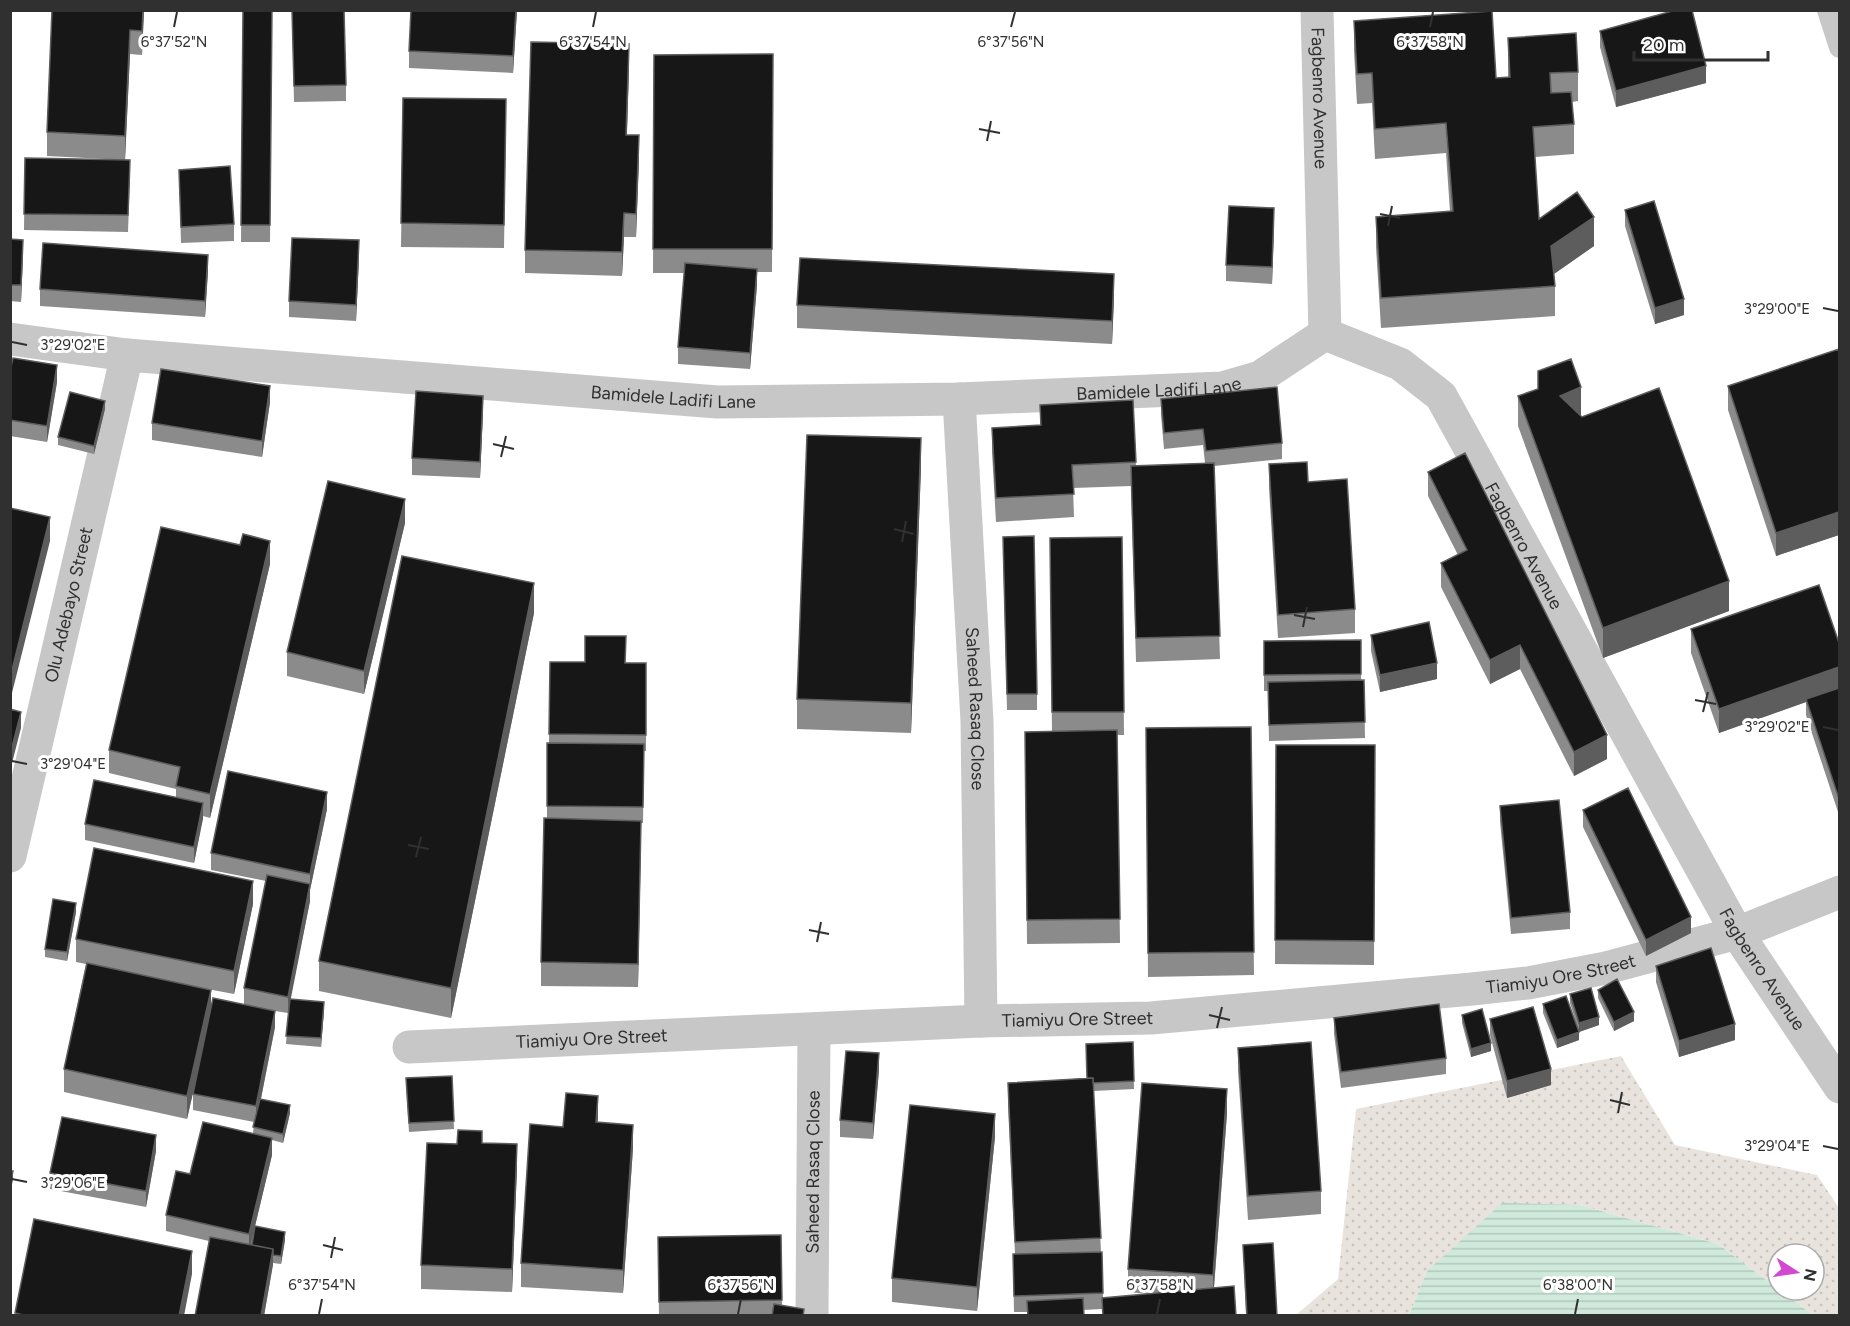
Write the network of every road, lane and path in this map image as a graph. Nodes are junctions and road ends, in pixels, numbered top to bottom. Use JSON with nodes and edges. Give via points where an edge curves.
{"nodes":[{"id":1,"x":1317,"y":10,"type":"edge"},
{"id":2,"x":1828,"y":10,"type":"edge"},
{"id":3,"x":1839,"y":47,"type":"edge"},
{"id":4,"x":1325,"y":334,"type":"junction"},
{"id":5,"x":10,"y":339,"type":"edge"},
{"id":6,"x":128,"y":355,"type":"junction"},
{"id":7,"x":959,"y":399,"type":"junction"},
{"id":8,"x":10,"y":856,"type":"edge"},
{"id":9,"x":1839,"y":892,"type":"edge"},
{"id":10,"x":1737,"y":933,"type":"junction"},
{"id":11,"x":981,"y":1021,"type":"junction"},
{"id":12,"x":814,"y":1030,"type":"junction"},
{"id":13,"x":409,"y":1047,"type":"dead end"},
{"id":14,"x":1839,"y":1088,"type":"edge"},
{"id":15,"x":812,"y":1316,"type":"edge"}],
"edges":[{"from":1,"to":4,"type":"street","name":"Fagbenro Avenue"},
{"from":2,"to":3,"type":"lane"},
{"from":4,"to":7,"type":"street","name":"Bamidele Ladifi Lane","via":[[1260,377],[1222,388]]},
{"from":4,"to":10,"type":"street","name":"Fagbenro Avenue","via":[[1400,364],[1441,396]]},
{"from":5,"to":6,"type":"street","name":"Bamidele Ladifi Lane"},
{"from":6,"to":7,"type":"street","name":"Bamidele Ladifi Lane","via":[[717,402]]},
{"from":6,"to":8,"type":"street","name":"Olu Adebayo Street"},
{"from":7,"to":11,"type":"street","name":"Saheed Rasaq Close","via":[[977,721]]},
{"from":9,"to":10,"type":"street","name":"Tiamiyu Ore Street"},
{"from":10,"to":11,"type":"street","name":"Tiamiyu Ore Street","via":[[1606,968],[1528,983],[1151,1018]]},
{"from":10,"to":14,"type":"street","name":"Fagbenro Avenue"},
{"from":11,"to":12,"type":"street","name":"Tiamiyu Ore Street"},
{"from":12,"to":13,"type":"street","name":"Tiamiyu Ore Street"},
{"from":12,"to":15,"type":"street","name":"Saheed Rasaq Close"}]}
